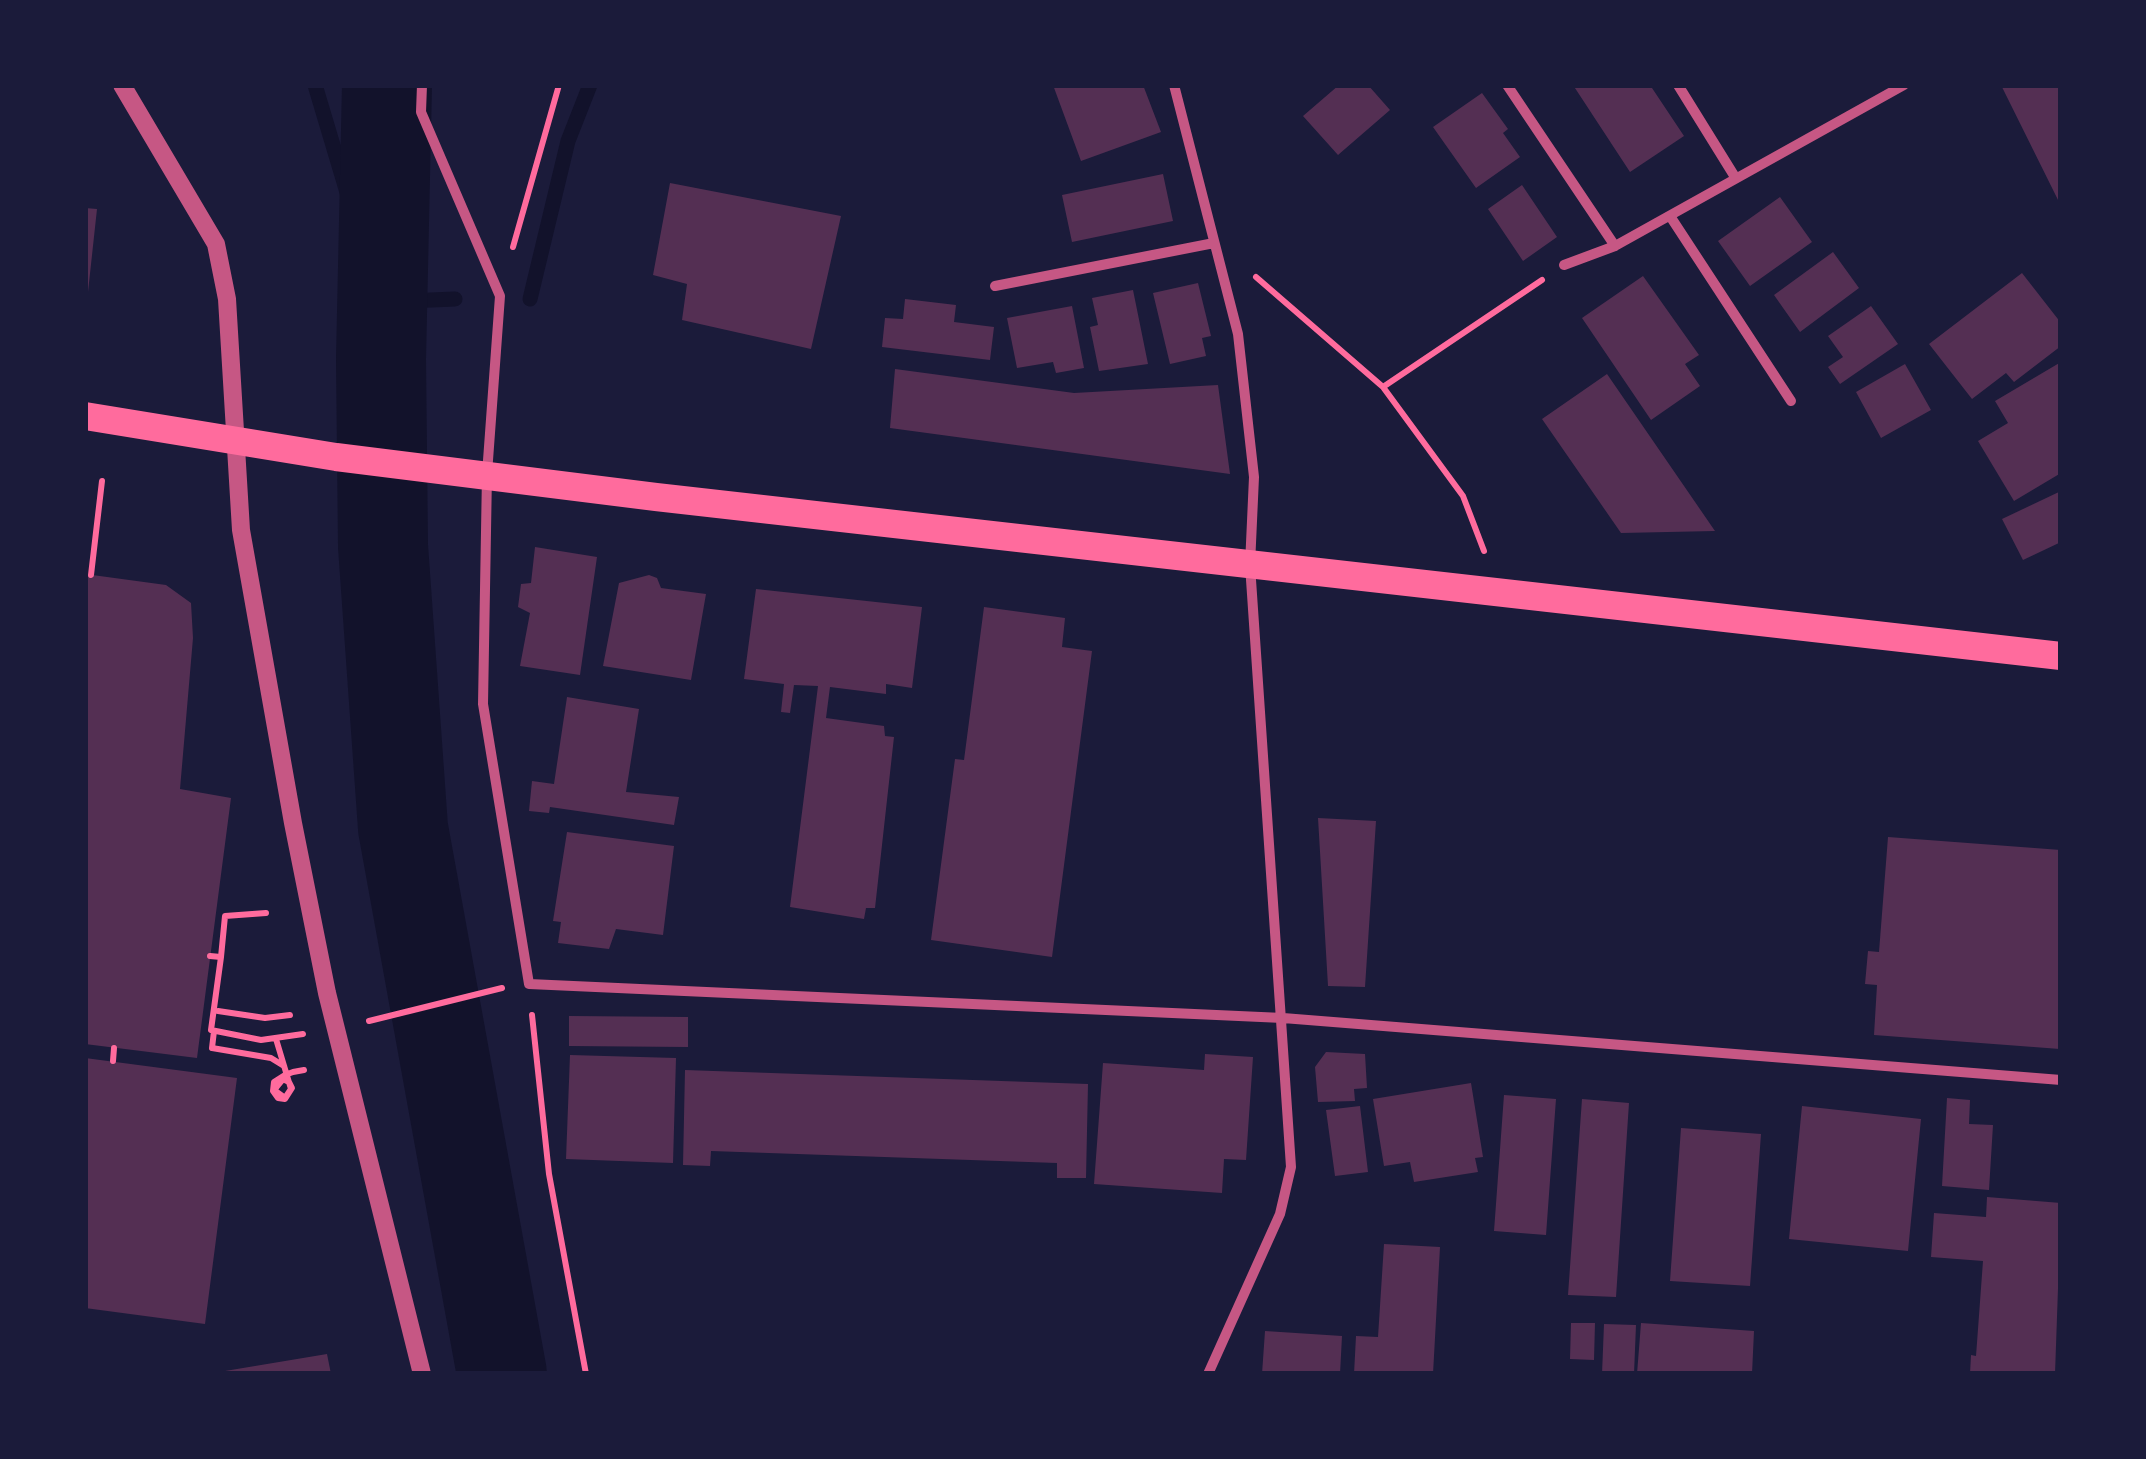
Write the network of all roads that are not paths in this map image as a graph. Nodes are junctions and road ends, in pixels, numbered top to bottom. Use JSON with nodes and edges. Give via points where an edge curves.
{"nodes":[{"id":1,"x":122,"y":85,"type":"edge"},
{"id":2,"x":422,"y":85,"type":"edge"},
{"id":3,"x":1174,"y":85,"type":"edge"},
{"id":4,"x":1508,"y":85,"type":"edge"},
{"id":5,"x":1678,"y":85,"type":"edge"},
{"id":6,"x":1904,"y":85,"type":"edge"},
{"id":7,"x":1735,"y":177,"type":"junction"},
{"id":8,"x":1670,"y":216,"type":"junction"},
{"id":9,"x":1213,"y":241,"type":"junction"},
{"id":10,"x":1615,"y":246,"type":"junction"},
{"id":11,"x":1564,"y":265,"type":"road end"},
{"id":12,"x":995,"y":286,"type":"dead end"},
{"id":13,"x":1791,"y":401,"type":"dead end"},
{"id":14,"x":85,"y":416,"type":"edge"},
{"id":15,"x":234,"y":440,"type":"junction"},
{"id":16,"x":487,"y":474,"type":"junction"},
{"id":17,"x":1250,"y":565,"type":"junction"},
{"id":18,"x":2061,"y":656,"type":"edge"},
{"id":19,"x":1283,"y":1018,"type":"junction"},
{"id":20,"x":2061,"y":1080,"type":"edge"},
{"id":21,"x":422,"y":1374,"type":"edge"},
{"id":22,"x":1208,"y":1374,"type":"edge"}],
"edges":[{"from":1,"to":15,"type":"street","via":[[216,244],[227,298]]},
{"from":2,"to":16,"type":"street","via":[[421,112],[500,296]]},
{"from":3,"to":9,"type":"street"},
{"from":4,"to":10,"type":"street"},
{"from":5,"to":7,"type":"street"},
{"from":6,"to":7,"type":"street"},
{"from":7,"to":8,"type":"street"},
{"from":8,"to":10,"type":"street"},
{"from":8,"to":13,"type":"street"},
{"from":9,"to":12,"type":"street"},
{"from":9,"to":17,"type":"street","via":[[1238,334],[1254,477]]},
{"from":10,"to":11,"type":"street"},
{"from":14,"to":15,"type":"highway"},
{"from":15,"to":16,"type":"highway"},
{"from":15,"to":21,"type":"street","via":[[241,530],[320,959]]},
{"from":16,"to":17,"type":"highway"},
{"from":16,"to":19,"type":"street","via":[[484,704],[530,984]]},
{"from":17,"to":18,"type":"highway"},
{"from":17,"to":19,"type":"street"},
{"from":19,"to":20,"type":"street"},
{"from":19,"to":22,"type":"street","via":[[1291,1167],[1280,1214]]}]}
